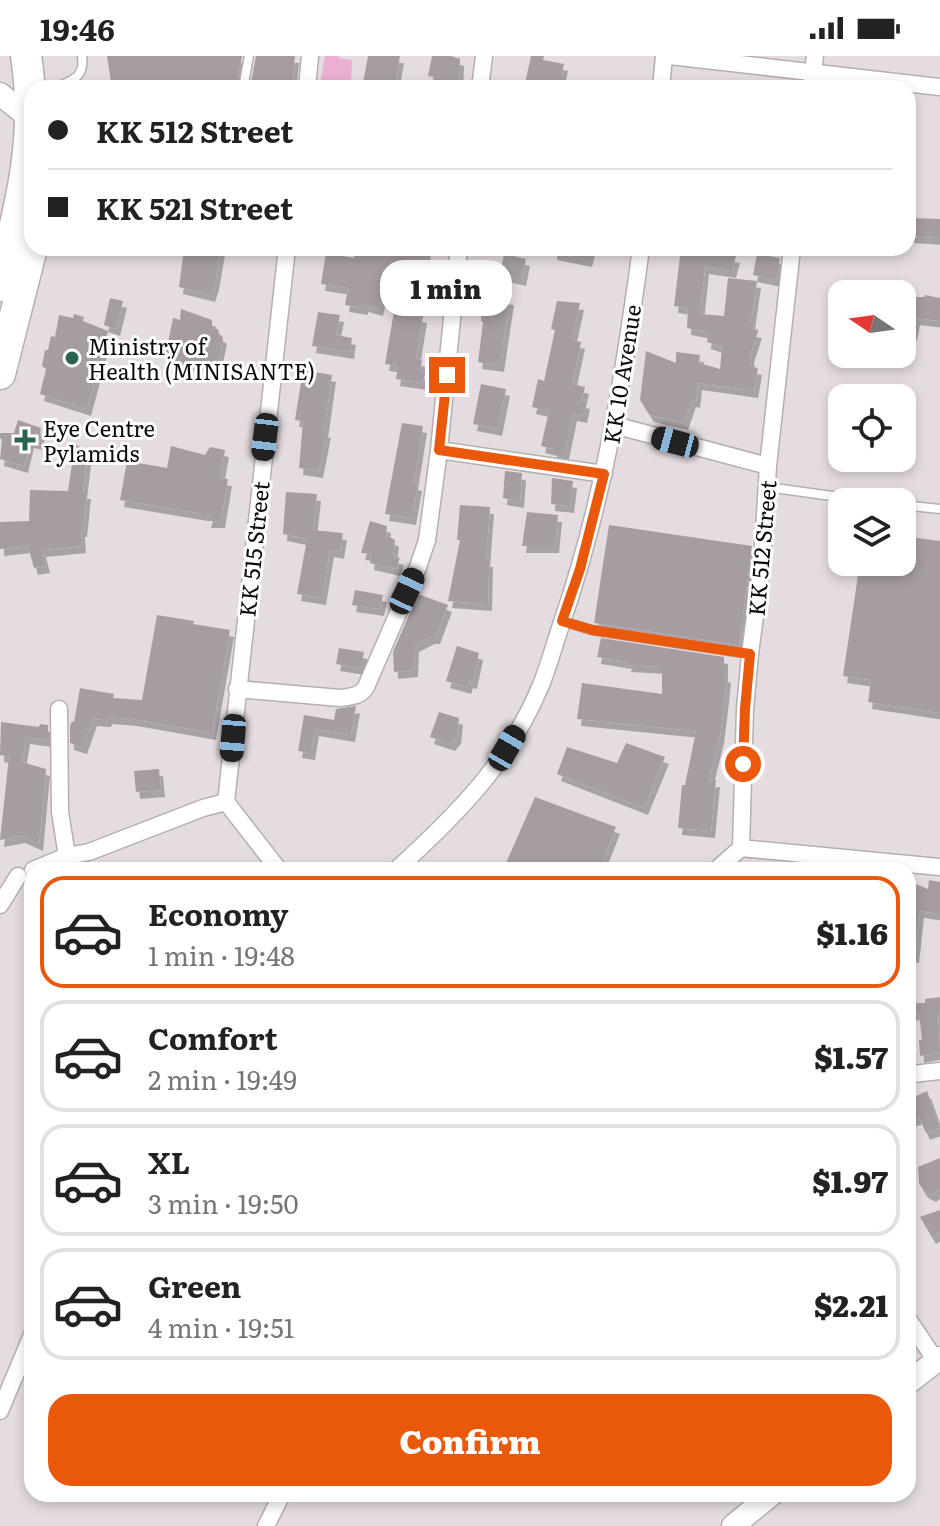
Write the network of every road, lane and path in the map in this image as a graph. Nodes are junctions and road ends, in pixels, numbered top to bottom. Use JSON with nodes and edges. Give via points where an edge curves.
{"nodes":[{"id":1,"x":44,"y":56,"type":"edge"},
{"id":2,"x":82,"y":56,"type":"edge"},
{"id":3,"x":249,"y":56,"type":"edge"},
{"id":4,"x":310,"y":56,"type":"edge"},
{"id":5,"x":484,"y":56,"type":"edge"},
{"id":6,"x":667,"y":56,"type":"edge"},
{"id":7,"x":813,"y":72,"type":"edge"},
{"id":8,"x":40,"y":79,"type":"edge"},
{"id":9,"x":244,"y":80,"type":"edge"},
{"id":10,"x":308,"y":80,"type":"edge"},
{"id":11,"x":481,"y":80,"type":"edge"},
{"id":12,"x":662,"y":80,"type":"edge"},
{"id":13,"x":881,"y":80,"type":"edge"},
{"id":14,"x":24,"y":81,"type":"edge"},
{"id":15,"x":0,"y":83,"type":"edge"},
{"id":16,"x":916,"y":84,"type":"edge"},
{"id":17,"x":940,"y":87,"type":"edge"},
{"id":18,"x":0,"y":94,"type":"edge"},
{"id":19,"x":24,"y":113,"type":"edge"},
{"id":20,"x":24,"y":180,"type":"edge"},
{"id":21,"x":30,"y":256,"type":"edge"},
{"id":22,"x":286,"y":256,"type":"edge"},
{"id":23,"x":458,"y":256,"type":"edge"},
{"id":24,"x":640,"y":256,"type":"edge"},
{"id":25,"x":791,"y":256,"type":"edge"},
{"id":26,"x":0,"y":286,"type":"edge"},
{"id":27,"x":0,"y":374,"type":"edge"},
{"id":28,"x":614,"y":425,"type":"junction"},
{"id":29,"x":439,"y":450,"type":"junction"},
{"id":30,"x":768,"y":466,"type":"junction"},
{"id":31,"x":604,"y":474,"type":"junction"},
{"id":32,"x":767,"y":487,"type":"junction"},
{"id":33,"x":828,"y":495,"type":"edge"},
{"id":34,"x":916,"y":506,"type":"edge"},
{"id":35,"x":940,"y":509,"type":"edge"},
{"id":36,"x":562,"y":621,"type":"junction"},
{"id":37,"x":750,"y":654,"type":"junction"},
{"id":38,"x":237,"y":689,"type":"junction"},
{"id":39,"x":59,"y":709,"type":"dead end"},
{"id":40,"x":226,"y":802,"type":"junction"},
{"id":41,"x":741,"y":848,"type":"junction"},
{"id":42,"x":67,"y":856,"type":"junction"},
{"id":43,"x":52,"y":862,"type":"edge"},
{"id":44,"x":273,"y":862,"type":"edge"},
{"id":45,"x":404,"y":862,"type":"edge"},
{"id":46,"x":725,"y":862,"type":"edge"},
{"id":47,"x":888,"y":862,"type":"edge"},
{"id":48,"x":916,"y":865,"type":"edge"},
{"id":49,"x":940,"y":867,"type":"edge"},
{"id":50,"x":24,"y":873,"type":"edge"},
{"id":51,"x":24,"y":877,"type":"edge"},
{"id":52,"x":0,"y":879,"type":"edge"},
{"id":53,"x":0,"y":905,"type":"edge"},
{"id":54,"x":940,"y":1071,"type":"edge"},
{"id":55,"x":916,"y":1074,"type":"edge"},
{"id":56,"x":916,"y":1330,"type":"edge"},
{"id":57,"x":24,"y":1354,"type":"edge"},
{"id":58,"x":938,"y":1359,"type":"edge"},
{"id":59,"x":916,"y":1377,"type":"edge"},
{"id":60,"x":0,"y":1411,"type":"edge"},
{"id":61,"x":278,"y":1502,"type":"edge"},
{"id":62,"x":755,"y":1502,"type":"edge"},
{"id":63,"x":266,"y":1526,"type":"edge"},
{"id":64,"x":733,"y":1526,"type":"edge"}],
"edges":[{"from":1,"to":8,"type":"highway"},
{"from":2,"to":8,"type":"lane","via":[[77,77]]},
{"from":3,"to":9,"type":"lane"},
{"from":4,"to":10,"type":"street"},
{"from":5,"to":11,"type":"street"},
{"from":6,"to":7,"type":"street"},
{"from":6,"to":12,"type":"street"},
{"from":7,"to":13,"type":"street"},
{"from":14,"to":15,"type":"main road"},
{"from":16,"to":17,"type":"street"},
{"from":18,"to":19,"type":"main road"},
{"from":20,"to":26,"type":"highway"},
{"from":21,"to":27,"type":"highway"},
{"from":22,"to":38,"type":"street","name":"KK 515 Street"},
{"from":23,"to":29,"type":"street"},
{"from":24,"to":28,"type":"street","name":"KK 10 Avenue"},
{"from":25,"to":30,"type":"street","name":"KK 512 Street"},
{"from":28,"to":30,"type":"street"},
{"from":28,"to":31,"type":"street","name":"KK 10 Avenue"},
{"from":29,"to":31,"type":"street"},
{"from":29,"to":38,"type":"street","via":[[427,540],[363,692],[340,698]]},
{"from":30,"to":32,"type":"street","name":"KK 512 Street"},
{"from":31,"to":36,"type":"street","name":"KK 10 Avenue"},
{"from":32,"to":33,"type":"lane"},
{"from":32,"to":37,"type":"street","name":"KK 512 Street"},
{"from":34,"to":35,"type":"lane"},
{"from":36,"to":37,"type":"lane"},
{"from":36,"to":45,"type":"street","name":"KK 10 Avenue","via":[[540,685],[507,748],[488,775]]},
{"from":37,"to":41,"type":"street","name":"KK 512 Street"},
{"from":38,"to":40,"type":"street","name":"KK 515 Street"},
{"from":39,"to":42,"type":"street","via":[[60,812]]},
{"from":40,"to":42,"type":"street"},
{"from":40,"to":44,"type":"street"},
{"from":41,"to":46,"type":"street"},
{"from":41,"to":47,"type":"street"},
{"from":42,"to":43,"type":"street"},
{"from":48,"to":49,"type":"street"},
{"from":50,"to":52,"type":"street"},
{"from":51,"to":53,"type":"street"},
{"from":54,"to":55,"type":"street"},
{"from":56,"to":58,"type":"street"},
{"from":57,"to":60,"type":"street"},
{"from":58,"to":59,"type":"main road"},
{"from":61,"to":63,"type":"street"},
{"from":62,"to":64,"type":"main road"}]}
